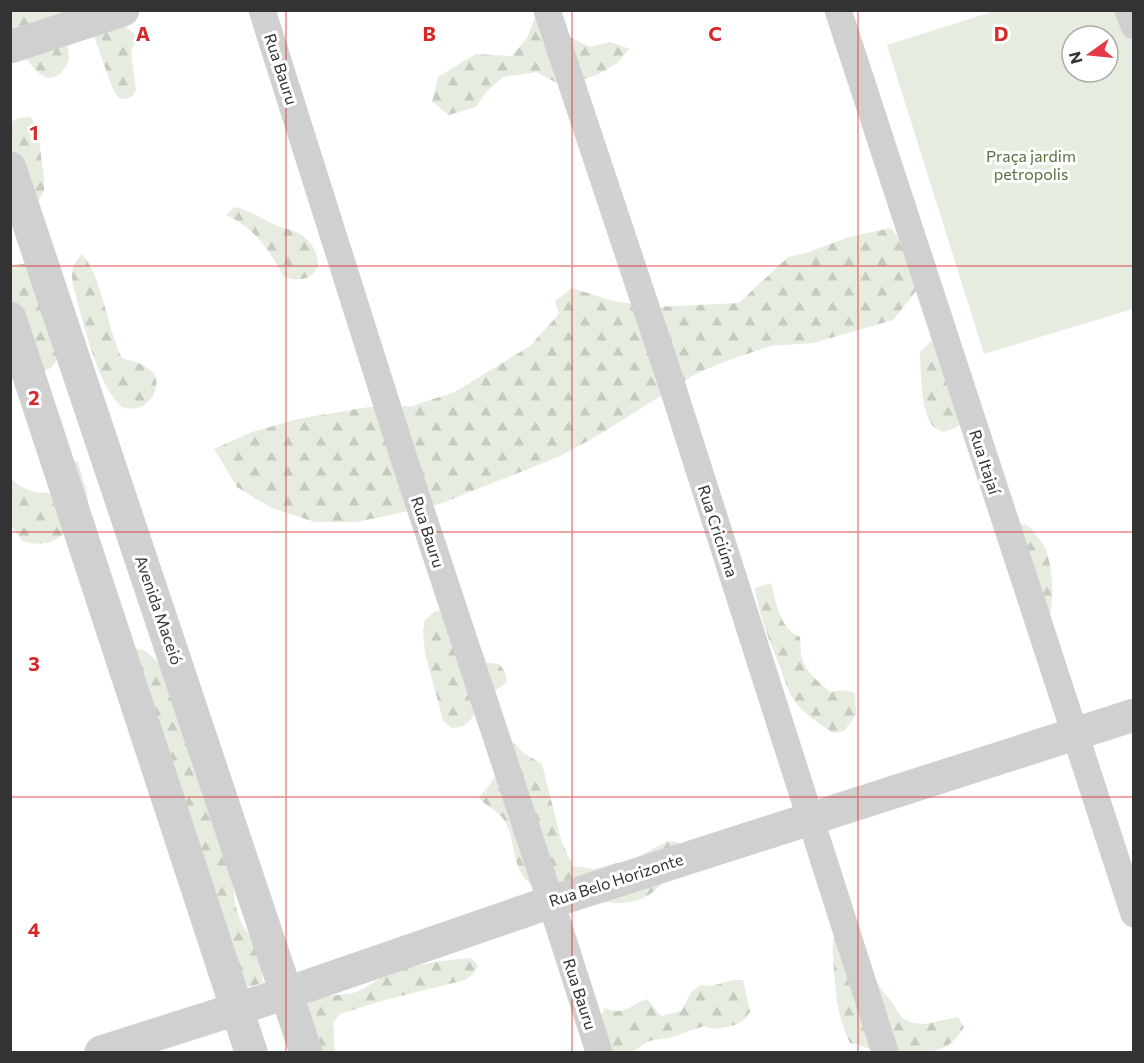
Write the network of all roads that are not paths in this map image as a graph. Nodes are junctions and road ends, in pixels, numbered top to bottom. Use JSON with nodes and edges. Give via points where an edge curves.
{"nodes":[{"id":1,"x":123,"y":10,"type":"edge"},
{"id":2,"x":262,"y":10,"type":"edge"},
{"id":3,"x":547,"y":10,"type":"edge"},
{"id":4,"x":838,"y":10,"type":"edge"},
{"id":5,"x":1128,"y":10,"type":"edge"},
{"id":6,"x":1134,"y":26,"type":"edge"},
{"id":7,"x":10,"y":47,"type":"edge"},
{"id":8,"x":10,"y":168,"type":"edge"},
{"id":9,"x":10,"y":318,"type":"edge"},
{"id":10,"x":1134,"y":715,"type":"edge"},
{"id":11,"x":1075,"y":734,"type":"junction"},
{"id":12,"x":809,"y":817,"type":"junction"},
{"id":13,"x":551,"y":902,"type":"junction"},
{"id":14,"x":1134,"y":914,"type":"edge"},
{"id":15,"x":287,"y":993,"type":"junction"},
{"id":16,"x":237,"y":1009,"type":"junction"},
{"id":17,"x":101,"y":1053,"type":"edge"},
{"id":18,"x":250,"y":1053,"type":"edge"},
{"id":19,"x":306,"y":1053,"type":"edge"},
{"id":20,"x":598,"y":1053,"type":"edge"},
{"id":21,"x":885,"y":1053,"type":"edge"}],
"edges":[{"from":1,"to":7,"type":"street"},
{"from":2,"to":13,"type":"street","name":"Rua Bauru","via":[[405,462]]},
{"from":3,"to":12,"type":"street","name":"Rua Criciúma","via":[[669,376]]},
{"from":4,"to":11,"type":"street","name":"Rua Itajaí"},
{"from":5,"to":6,"type":"street"},
{"from":8,"to":15,"type":"street","name":"Avenida Maceió"},
{"from":9,"to":16,"type":"street"},
{"from":10,"to":11,"type":"street","name":"Rua Belo Horizonte"},
{"from":11,"to":12,"type":"street","name":"Rua Belo Horizonte"},
{"from":11,"to":14,"type":"street","name":"Rua Itajaí"},
{"from":12,"to":13,"type":"street","name":"Rua Belo Horizonte"},
{"from":12,"to":21,"type":"street","name":"Rua Criciúma"},
{"from":13,"to":15,"type":"street","name":"Rua Belo Horizonte"},
{"from":13,"to":20,"type":"street","name":"Rua Bauru"},
{"from":15,"to":16,"type":"street","name":"Rua Belo Horizonte"},
{"from":15,"to":19,"type":"street","name":"Avenida Maceió"},
{"from":16,"to":17,"type":"street","name":"Rua Belo Horizonte"},
{"from":16,"to":18,"type":"street"}]}
